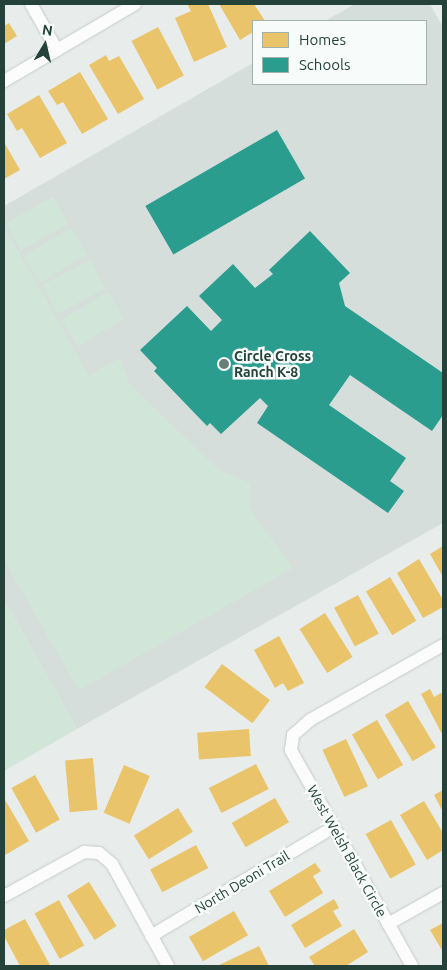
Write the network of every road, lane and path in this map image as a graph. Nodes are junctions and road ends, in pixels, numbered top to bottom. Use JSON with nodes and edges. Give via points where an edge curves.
{"nodes":[{"id":1,"x":31,"y":4,"type":"edge"},
{"id":2,"x":136,"y":4,"type":"edge"},
{"id":3,"x":57,"y":50,"type":"junction"},
{"id":4,"x":4,"y":81,"type":"edge"},
{"id":5,"x":443,"y":645,"type":"edge"},
{"id":6,"x":334,"y":827,"type":"junction"},
{"id":7,"x":443,"y":893,"type":"edge"},
{"id":8,"x":4,"y":896,"type":"edge"},
{"id":9,"x":388,"y":924,"type":"junction"},
{"id":10,"x":151,"y":936,"type":"junction"},
{"id":11,"x":168,"y":966,"type":"edge"},
{"id":12,"x":412,"y":966,"type":"edge"}],
"edges":[{"from":1,"to":3,"type":"street"},
{"from":2,"to":3,"type":"street"},
{"from":3,"to":4,"type":"street"},
{"from":5,"to":6,"type":"street","name":"West Welsh Black Circle","via":[[310,720],[293,735],[290,750]]},
{"from":6,"to":9,"type":"street","name":"West Welsh Black Circle"},
{"from":6,"to":10,"type":"street","name":"North Deoni Trail"},
{"from":7,"to":9,"type":"street"},
{"from":8,"to":10,"type":"street","via":[[84,852],[99,853],[112,864]]},
{"from":9,"to":12,"type":"street","name":"West Welsh Black Circle"},
{"from":10,"to":11,"type":"street"}]}
